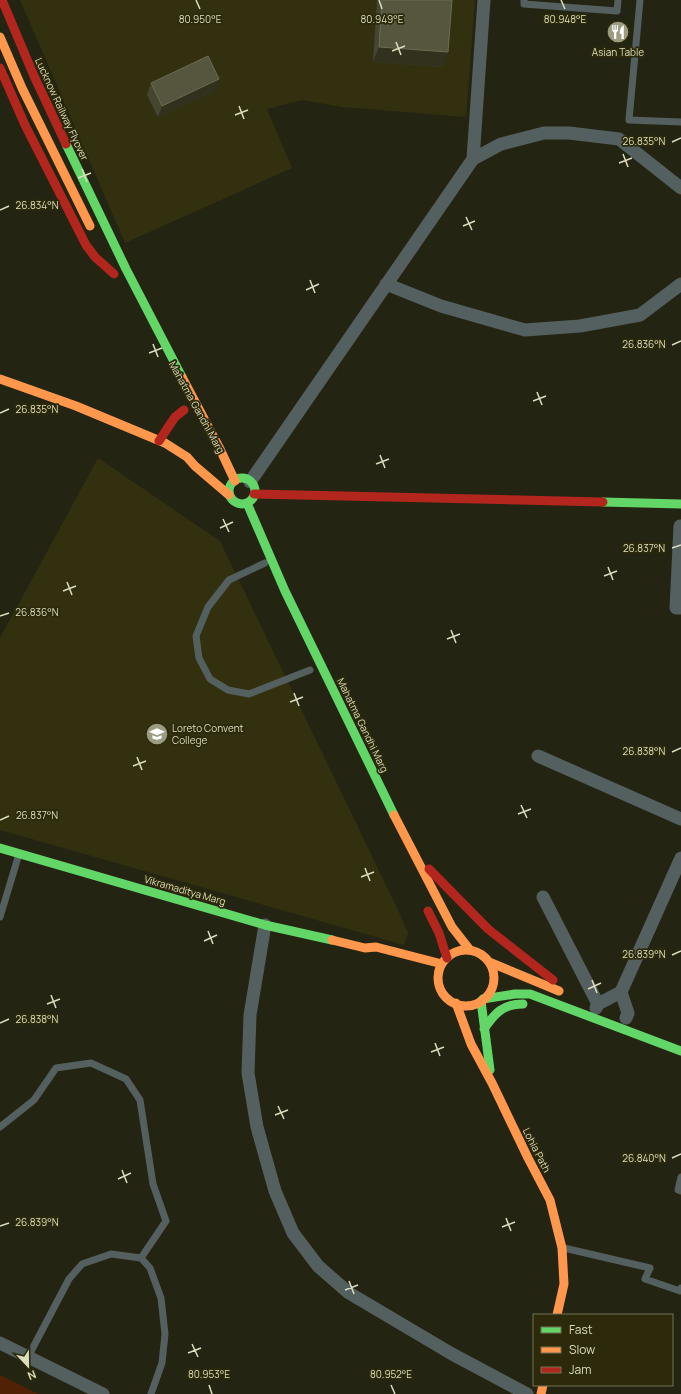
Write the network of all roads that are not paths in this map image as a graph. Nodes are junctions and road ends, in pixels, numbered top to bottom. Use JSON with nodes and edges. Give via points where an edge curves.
{"nodes":[{"id":1,"x":2,"y":0,"type":"edge"},
{"id":2,"x":484,"y":0,"type":"edge"},
{"id":3,"x":524,"y":0,"type":"edge"},
{"id":4,"x":618,"y":0,"type":"edge"},
{"id":5,"x":640,"y":0,"type":"edge"},
{"id":6,"x":0,"y":37,"type":"edge"},
{"id":7,"x":0,"y":68,"type":"edge"},
{"id":8,"x":681,"y":122,"type":"edge"},
{"id":9,"x":473,"y":159,"type":"junction"},
{"id":10,"x":681,"y":188,"type":"edge"},
{"id":11,"x":94,"y":235,"type":"dead end"},
{"id":12,"x":101,"y":249,"type":"dead end"},
{"id":13,"x":126,"y":269,"type":"joint"},
{"id":14,"x":386,"y":284,"type":"junction"},
{"id":15,"x":681,"y":284,"type":"edge"},
{"id":16,"x":0,"y":379,"type":"edge"},
{"id":17,"x":184,"y":409,"type":"dead end"},
{"id":18,"x":159,"y":441,"type":"junction"},
{"id":19,"x":218,"y":465,"type":"dead end"},
{"id":20,"x":181,"y":466,"type":"dead end"},
{"id":21,"x":195,"y":466,"type":"junction"},
{"id":22,"x":233,"y":482,"type":"junction"},
{"id":23,"x":252,"y":488,"type":"junction"},
{"id":24,"x":230,"y":495,"type":"junction"},
{"id":25,"x":244,"y":503,"type":"junction"},
{"id":26,"x":681,"y":504,"type":"edge"},
{"id":27,"x":680,"y":526,"type":"edge"},
{"id":28,"x":264,"y":563,"type":"junction"},
{"id":29,"x":681,"y":608,"type":"edge"},
{"id":30,"x":289,"y":620,"type":"dead end"},
{"id":31,"x":310,"y":670,"type":"dead end"},
{"id":32,"x":538,"y":756,"type":"dead end"},
{"id":33,"x":681,"y":819,"type":"edge"},
{"id":34,"x":0,"y":848,"type":"edge"},
{"id":35,"x":20,"y":854,"type":"junction"},
{"id":36,"x":415,"y":857,"type":"junction"},
{"id":37,"x":681,"y":858,"type":"edge"},
{"id":38,"x":676,"y":885,"type":"edge"},
{"id":39,"x":543,"y":897,"type":"dead end"},
{"id":40,"x":426,"y":906,"type":"dead end"},
{"id":41,"x":0,"y":917,"type":"edge"},
{"id":42,"x":265,"y":925,"type":"junction"},
{"id":43,"x":365,"y":948,"type":"junction"},
{"id":44,"x":470,"y":950,"type":"junction"},
{"id":45,"x":372,"y":956,"type":"dead end"},
{"id":46,"x":444,"y":961,"type":"junction"},
{"id":47,"x":489,"y":962,"type":"junction"},
{"id":48,"x":621,"y":992,"type":"junction"},
{"id":49,"x":482,"y":1000,"type":"junction"},
{"id":50,"x":456,"y":1003,"type":"junction"},
{"id":51,"x":624,"y":1020,"type":"junction"},
{"id":52,"x":484,"y":1029,"type":"junction"},
{"id":53,"x":681,"y":1051,"type":"edge"},
{"id":54,"x":492,"y":1083,"type":"junction"},
{"id":55,"x":0,"y":1127,"type":"edge"},
{"id":56,"x":681,"y":1177,"type":"edge"},
{"id":57,"x":681,"y":1191,"type":"edge"},
{"id":58,"x":562,"y":1248,"type":"junction"},
{"id":59,"x":141,"y":1258,"type":"junction"},
{"id":60,"x":681,"y":1288,"type":"edge"},
{"id":61,"x":557,"y":1314,"type":"edge"},
{"id":62,"x":0,"y":1343,"type":"edge"},
{"id":63,"x":28,"y":1357,"type":"junction"},
{"id":64,"x":102,"y":1394,"type":"edge"},
{"id":65,"x":151,"y":1394,"type":"edge"},
{"id":66,"x":527,"y":1394,"type":"edge"}],
"edges":[{"from":1,"to":13,"type":"main road","name":"Lucknow Railway Flyover","via":[[34,76],[118,241]]},
{"from":2,"to":9,"type":"street"},
{"from":3,"to":4,"type":"lane","via":[[524,4],[617,11]]},
{"from":5,"to":8,"type":"lane","via":[[629,120]]},
{"from":6,"to":11,"type":"main road"},
{"from":7,"to":12,"type":"main road","via":[[25,125],[86,245],[115,277]]},
{"from":9,"to":10,"type":"street","via":[[501,144],[544,133],[619,139]]},
{"from":9,"to":14,"type":"street"},
{"from":13,"to":22,"type":"main road","name":"Mahatma Gandhi Marg","via":[[219,447]]},
{"from":14,"to":15,"type":"street","via":[[441,306],[524,330],[580,326],[640,315]]},
{"from":14,"to":23,"type":"street"},
{"from":16,"to":18,"type":"main road","via":[[76,406]]},
{"from":17,"to":18,"type":"main road","via":[[175,417]]},
{"from":18,"to":21,"type":"main road","via":[[187,457]]},
{"from":19,"to":22,"type":"main road","name":"Mahatma Gandhi Marg"},
{"from":20,"to":21,"type":"main road"},
{"from":21,"to":24,"type":"main road"},
{"from":22,"to":23,"type":"main road","via":[[243,479]]},
{"from":22,"to":24,"type":"main road"},
{"from":23,"to":25,"type":"main road","via":[[250,501]]},
{"from":23,"to":26,"type":"main road"},
{"from":24,"to":25,"type":"main road","via":[[234,502]]},
{"from":25,"to":28,"type":"main road"},
{"from":25,"to":36,"type":"main road","name":"Mahatma Gandhi Marg"},
{"from":27,"to":29,"type":"street","via":[[676,608]]},
{"from":28,"to":30,"type":"main road"},
{"from":28,"to":31,"type":"lane","via":[[229,580],[208,607],[196,636],[199,658],[210,679],[228,690],[249,694]]},
{"from":32,"to":33,"type":"street"},
{"from":34,"to":35,"type":"main road","name":"Vikramaditya Marg"},
{"from":35,"to":41,"type":"lane"},
{"from":35,"to":42,"type":"main road","name":"Vikramaditya Marg"},
{"from":36,"to":44,"type":"main road","name":"Mahatma Gandhi Marg","via":[[452,927]]},
{"from":36,"to":47,"type":"main road","via":[[488,929],[552,979],[567,995]]},
{"from":37,"to":38,"type":"street"},
{"from":38,"to":48,"type":"street"},
{"from":39,"to":48,"type":"street","via":[[597,1007]]},
{"from":40,"to":46,"type":"main road","via":[[439,933]]},
{"from":42,"to":43,"type":"main road","name":"Vikramaditya Marg"},
{"from":42,"to":66,"type":"street","via":[[250,1014],[248,1073],[257,1127],[275,1191],[293,1233],[318,1266],[349,1293],[452,1354]]},
{"from":43,"to":45,"type":"main road"},
{"from":43,"to":46,"type":"main road","name":"Vikramaditya Marg","via":[[376,947]]},
{"from":44,"to":46,"type":"main road","via":[[451,954]]},
{"from":44,"to":47,"type":"main road","via":[[482,955]]},
{"from":46,"to":50,"type":"main road","via":[[434,974],[442,993]]},
{"from":47,"to":49,"type":"main road","via":[[493,983],[489,994]]},
{"from":48,"to":51,"type":"street","via":[[628,1013]]},
{"from":49,"to":50,"type":"main road","via":[[471,1005]]},
{"from":49,"to":51,"type":"main road","via":[[530,994]]},
{"from":49,"to":52,"type":"main road"},
{"from":50,"to":54,"type":"main road","name":"Lohia Path","via":[[471,1044]]},
{"from":51,"to":52,"type":"main road","via":[[582,1020],[518,1003],[505,1006],[494,1014]]},
{"from":51,"to":53,"type":"main road"},
{"from":52,"to":54,"type":"main road"},
{"from":54,"to":58,"type":"main road","name":"Lohia Path","via":[[550,1200]]},
{"from":55,"to":59,"type":"lane","via":[[34,1100],[56,1068],[91,1063],[126,1079],[140,1100],[153,1184],[166,1220]]},
{"from":56,"to":57,"type":"lane","via":[[678,1190]]},
{"from":58,"to":60,"type":"lane","via":[[650,1268],[645,1279],[680,1291]]},
{"from":58,"to":61,"type":"main road","name":"Lohia Path","via":[[564,1284]]},
{"from":59,"to":63,"type":"lane","via":[[111,1254],[82,1264],[69,1279]]},
{"from":59,"to":65,"type":"lane","via":[[150,1268],[161,1298],[165,1334],[162,1363]]},
{"from":62,"to":63,"type":"street"},
{"from":63,"to":64,"type":"street"}]}
